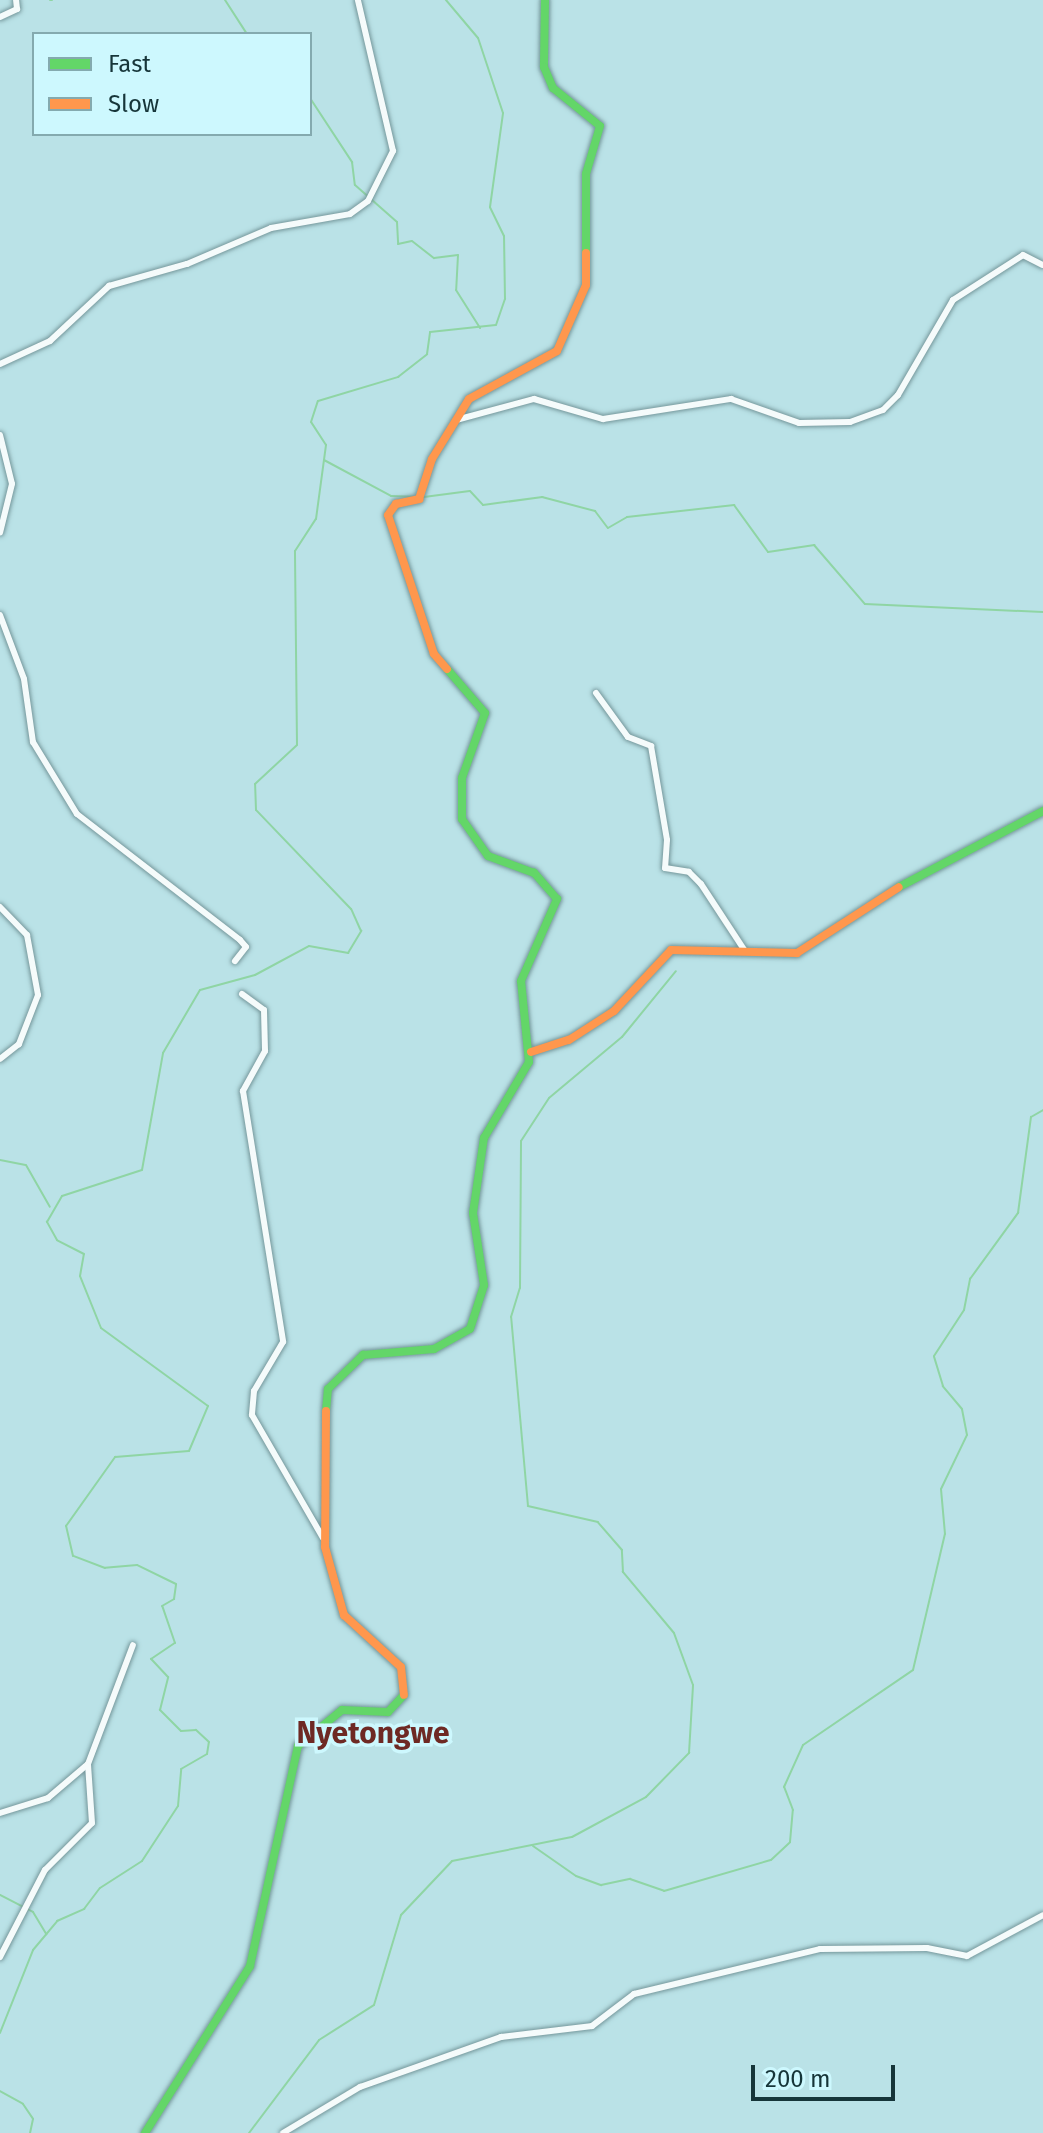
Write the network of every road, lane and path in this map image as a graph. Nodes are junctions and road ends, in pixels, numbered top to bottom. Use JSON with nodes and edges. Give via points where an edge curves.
{"nodes":[{"id":1,"x":16,"y":0,"type":"edge"},
{"id":2,"x":358,"y":0,"type":"edge"},
{"id":3,"x":545,"y":0,"type":"edge"},
{"id":4,"x":0,"y":17,"type":"edge"},
{"id":5,"x":1043,"y":265,"type":"edge"},
{"id":6,"x":0,"y":364,"type":"edge"},
{"id":7,"x":456,"y":420,"type":"junction"},
{"id":8,"x":0,"y":435,"type":"edge"},
{"id":9,"x":0,"y":533,"type":"edge"},
{"id":10,"x":0,"y":615,"type":"edge"},
{"id":11,"x":596,"y":693,"type":"dead end"},
{"id":12,"x":1043,"y":811,"type":"edge"},
{"id":13,"x":0,"y":907,"type":"edge"},
{"id":14,"x":745,"y":951,"type":"junction"},
{"id":15,"x":235,"y":961,"type":"dead end"},
{"id":16,"x":242,"y":994,"type":"dead end"},
{"id":17,"x":531,"y":1052,"type":"junction"},
{"id":18,"x":0,"y":1059,"type":"edge"},
{"id":19,"x":323,"y":1538,"type":"junction"},
{"id":20,"x":133,"y":1645,"type":"dead end"},
{"id":21,"x":88,"y":1764,"type":"junction"},
{"id":22,"x":0,"y":1813,"type":"edge"},
{"id":23,"x":1043,"y":1915,"type":"edge"},
{"id":24,"x":0,"y":1957,"type":"edge"},
{"id":25,"x":145,"y":2133,"type":"edge"},
{"id":26,"x":283,"y":2133,"type":"edge"}],
"edges":[{"from":1,"to":4,"type":"street","via":[[17,9]]},
{"from":2,"to":6,"type":"street","via":[[393,151],[368,201],[350,214],[271,228],[187,264],[109,286],[50,341]]},
{"from":3,"to":7,"type":"street","via":[[544,67],[553,88],[600,126],[586,174],[590,272],[557,351],[475,395]]},
{"from":5,"to":7,"type":"street","via":[[1023,255],[953,300],[898,395],[883,410],[850,422],[799,423],[731,399],[603,419],[534,399]]},
{"from":7,"to":17,"type":"street","via":[[419,499],[396,504],[388,515],[434,654],[485,713],[462,778],[462,819],[488,856],[534,873],[557,899],[552,924],[521,981]]},
{"from":8,"to":9,"type":"street","via":[[12,484]]},
{"from":10,"to":15,"type":"street","via":[[24,679],[33,742],[77,814],[240,940],[246,947]]},
{"from":11,"to":14,"type":"street","via":[[628,737],[651,746],[667,840],[665,868],[689,872],[701,884]]},
{"from":12,"to":14,"type":"street","via":[[922,872],[805,951]]},
{"from":13,"to":18,"type":"street","via":[[27,935],[38,993],[19,1044]]},
{"from":14,"to":17,"type":"street","via":[[671,950],[614,1011],[569,1040]]},
{"from":16,"to":19,"type":"street","via":[[264,1010],[265,1051],[243,1091],[283,1342],[254,1391],[252,1415]]},
{"from":17,"to":19,"type":"street","via":[[490,1122],[479,1161],[473,1213],[484,1285],[477,1315],[453,1341],[363,1355],[333,1382],[320,1474],[328,1506]]},
{"from":19,"to":25,"type":"street","via":[[344,1615],[401,1667],[408,1688],[394,1710],[342,1710],[298,1746],[250,1966]]},
{"from":20,"to":21,"type":"street"},
{"from":21,"to":22,"type":"street","via":[[48,1798]]},
{"from":21,"to":24,"type":"street","via":[[96,1793],[92,1823],[45,1870]]},
{"from":23,"to":26,"type":"street","via":[[967,1956],[927,1948],[820,1949],[634,1994],[592,2026],[501,2037],[360,2087]]}]}
